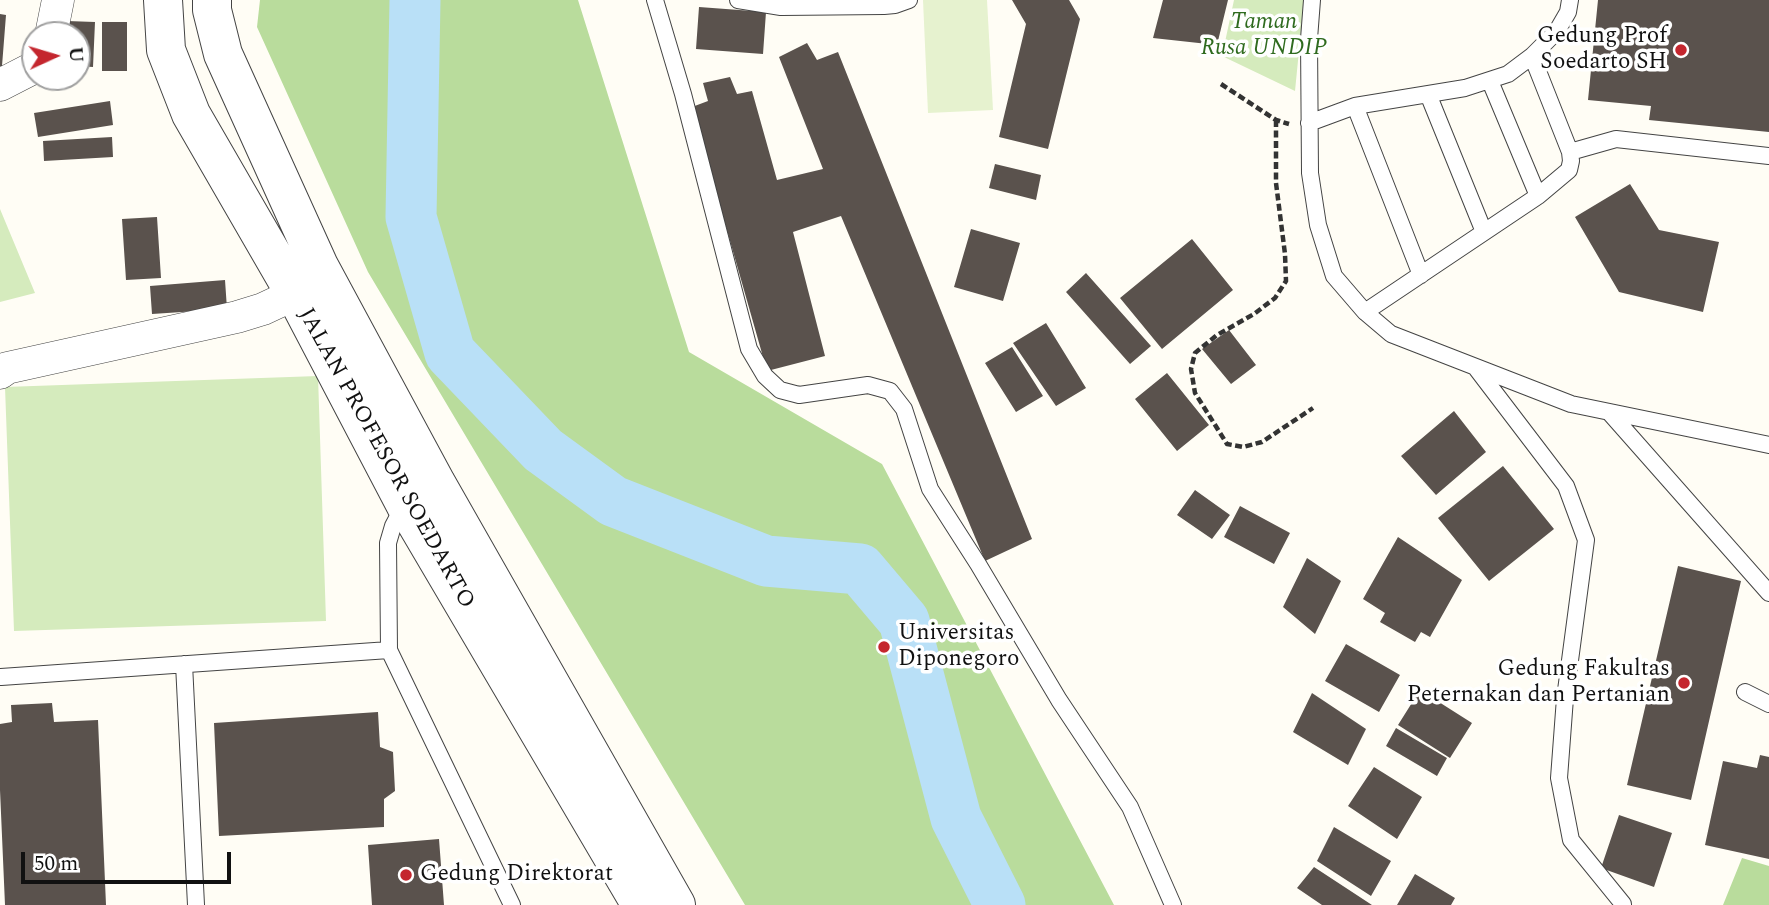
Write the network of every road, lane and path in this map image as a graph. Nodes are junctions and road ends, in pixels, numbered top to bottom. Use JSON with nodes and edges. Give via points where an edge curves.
{"nodes":[{"id":1,"x":58,"y":0,"type":"edge"},
{"id":2,"x":166,"y":0,"type":"edge"},
{"id":3,"x":655,"y":0,"type":"edge"},
{"id":4,"x":738,"y":0,"type":"edge"},
{"id":5,"x":909,"y":0,"type":"edge"},
{"id":6,"x":1312,"y":0,"type":"edge"},
{"id":7,"x":1570,"y":0,"type":"edge"},
{"id":8,"x":212,"y":5,"type":"edge"},
{"id":9,"x":54,"y":21,"type":"edge"},
{"id":10,"x":1532,"y":56,"type":"junction"},
{"id":11,"x":21,"y":74,"type":"edge"},
{"id":12,"x":1490,"y":81,"type":"junction"},
{"id":13,"x":1221,"y":84,"type":"dead end"},
{"id":14,"x":0,"y":85,"type":"edge"},
{"id":15,"x":1428,"y":94,"type":"junction"},
{"id":16,"x":1355,"y":106,"type":"junction"},
{"id":17,"x":1276,"y":120,"type":"junction"},
{"id":18,"x":1309,"y":123,"type":"junction"},
{"id":19,"x":1570,"y":152,"type":"junction"},
{"id":20,"x":1769,"y":156,"type":"edge"},
{"id":21,"x":1538,"y":196,"type":"junction"},
{"id":22,"x":1484,"y":233,"type":"junction"},
{"id":23,"x":1421,"y":275,"type":"junction"},
{"id":24,"x":295,"y":294,"type":"junction"},
{"id":25,"x":1366,"y":312,"type":"junction"},
{"id":26,"x":1474,"y":366,"type":"junction"},
{"id":27,"x":4,"y":371,"type":"edge"},
{"id":28,"x":1312,"y":408,"type":"dead end"},
{"id":29,"x":1609,"y":412,"type":"junction"},
{"id":30,"x":1769,"y":445,"type":"edge"},
{"id":31,"x":421,"y":493,"type":"junction"},
{"id":32,"x":1769,"y":593,"type":"edge"},
{"id":33,"x":389,"y":650,"type":"junction"},
{"id":34,"x":184,"y":664,"type":"junction"},
{"id":35,"x":1,"y":677,"type":"edge"},
{"id":36,"x":1745,"y":692,"type":"dead end"},
{"id":37,"x":1769,"y":704,"type":"edge"},
{"id":38,"x":1623,"y":904,"type":"edge"},
{"id":39,"x":196,"y":905,"type":"edge"},
{"id":40,"x":512,"y":905,"type":"edge"},
{"id":41,"x":641,"y":905,"type":"edge"},
{"id":42,"x":676,"y":905,"type":"edge"},
{"id":43,"x":1173,"y":905,"type":"edge"}],
"edges":[{"from":1,"to":9,"type":"street"},
{"from":2,"to":8,"type":"street"},
{"from":2,"to":24,"type":"street","name":"JALAN PROFESOR SOEDARTO","via":[[166,50],[191,114]]},
{"from":3,"to":43,"type":"lane","via":[[749,349],[765,376],[780,390],[799,395],[868,384],[890,391],[904,408],[930,489],[1130,807]]},
{"from":4,"to":5,"type":"lane","via":[[781,7],[884,6]]},
{"from":6,"to":18,"type":"lane"},
{"from":7,"to":10,"type":"lane","via":[[1558,31]]},
{"from":8,"to":31,"type":"street","name":"JALAN PROFESOR SOEDARTO","via":[[223,54]]},
{"from":10,"to":12,"type":"lane"},
{"from":10,"to":19,"type":"lane"},
{"from":11,"to":14,"type":"street"},
{"from":12,"to":15,"type":"lane"},
{"from":12,"to":21,"type":"lane"},
{"from":13,"to":17,"type":"path"},
{"from":15,"to":16,"type":"lane"},
{"from":15,"to":22,"type":"lane"},
{"from":16,"to":18,"type":"lane"},
{"from":16,"to":23,"type":"lane"},
{"from":17,"to":18,"type":"path"},
{"from":17,"to":28,"type":"path","via":[[1276,183],[1286,281],[1275,298],[1195,353],[1191,369],[1195,393],[1227,444],[1244,447],[1262,442]]},
{"from":18,"to":25,"type":"lane","via":[[1310,173],[1334,276]]},
{"from":19,"to":20,"type":"lane","via":[[1616,139]]},
{"from":19,"to":21,"type":"lane","via":[[1569,170]]},
{"from":21,"to":22,"type":"lane"},
{"from":22,"to":23,"type":"lane"},
{"from":23,"to":25,"type":"lane"},
{"from":24,"to":27,"type":"street","via":[[237,317]]},
{"from":24,"to":31,"type":"street","name":"JALAN PROFESOR SOEDARTO"},
{"from":25,"to":26,"type":"lane","via":[[1391,334]]},
{"from":26,"to":29,"type":"lane","via":[[1571,404]]},
{"from":26,"to":38,"type":"lane","via":[[1566,486],[1587,540],[1559,778],[1571,840]]},
{"from":29,"to":30,"type":"lane"},
{"from":29,"to":32,"type":"lane"},
{"from":31,"to":33,"type":"lane","via":[[393,526],[388,543]]},
{"from":31,"to":41,"type":"street","name":"JALAN PROFESOR SOEDARTO"},
{"from":31,"to":42,"type":"street","name":"JALAN PROFESOR SOEDARTO"},
{"from":33,"to":34,"type":"lane"},
{"from":33,"to":40,"type":"lane"},
{"from":34,"to":35,"type":"lane"},
{"from":34,"to":39,"type":"lane"},
{"from":36,"to":37,"type":"lane"}]}
